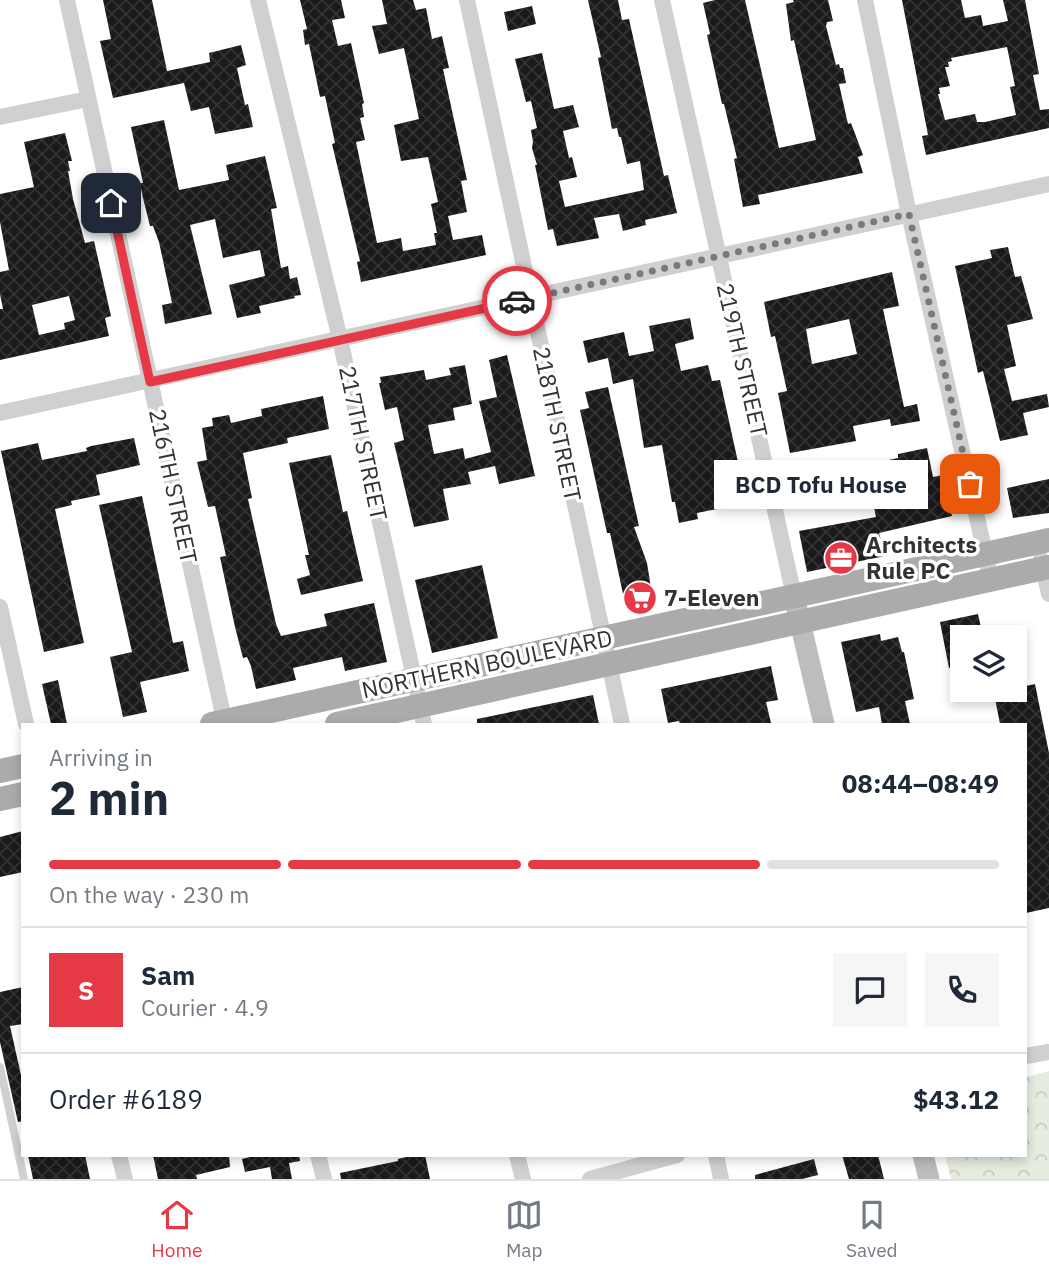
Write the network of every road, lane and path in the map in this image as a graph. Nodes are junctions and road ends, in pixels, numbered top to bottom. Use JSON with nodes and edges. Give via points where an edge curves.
{"nodes":[{"id":1,"x":67,"y":0,"type":"edge"},
{"id":2,"x":258,"y":0,"type":"edge"},
{"id":3,"x":467,"y":0,"type":"edge"},
{"id":4,"x":662,"y":0,"type":"edge"},
{"id":5,"x":865,"y":0,"type":"edge"},
{"id":6,"x":89,"y":99,"type":"junction"},
{"id":7,"x":0,"y":117,"type":"edge"},
{"id":8,"x":1049,"y":184,"type":"edge"},
{"id":9,"x":909,"y":214,"type":"junction"},
{"id":10,"x":719,"y":257,"type":"junction"},
{"id":11,"x":530,"y":299,"type":"junction"},
{"id":12,"x":340,"y":339,"type":"junction"},
{"id":13,"x":150,"y":382,"type":"junction"},
{"id":14,"x":0,"y":413,"type":"edge"},
{"id":15,"x":862,"y":479,"type":"dead end"},
{"id":16,"x":773,"y":501,"type":"junction"},
{"id":17,"x":1043,"y":542,"type":"edge"},
{"id":18,"x":985,"y":554,"type":"junction"},
{"id":19,"x":1046,"y":568,"type":"edge"},
{"id":20,"x":991,"y":580,"type":"junction"},
{"id":21,"x":1049,"y":594,"type":"edge"},
{"id":22,"x":794,"y":596,"type":"junction"},
{"id":23,"x":0,"y":607,"type":"edge"},
{"id":24,"x":800,"y":622,"type":"junction"},
{"id":25,"x":604,"y":638,"type":"junction"},
{"id":26,"x":609,"y":664,"type":"junction"},
{"id":27,"x":414,"y":680,"type":"junction"},
{"id":28,"x":422,"y":715,"type":"edge"},
{"id":29,"x":26,"y":723,"type":"edge"},
{"id":30,"x":221,"y":723,"type":"edge"},
{"id":31,"x":225,"y":723,"type":"edge"},
{"id":32,"x":346,"y":723,"type":"edge"},
{"id":33,"x":622,"y":723,"type":"edge"},
{"id":34,"x":824,"y":723,"type":"edge"},
{"id":35,"x":21,"y":766,"type":"edge"},
{"id":36,"x":0,"y":771,"type":"edge"},
{"id":37,"x":21,"y":794,"type":"edge"},
{"id":38,"x":0,"y":799,"type":"edge"},
{"id":39,"x":1049,"y":1052,"type":"edge"},
{"id":40,"x":1027,"y":1056,"type":"edge"},
{"id":41,"x":0,"y":1067,"type":"edge"},
{"id":42,"x":120,"y":1157,"type":"edge"},
{"id":43,"x":318,"y":1157,"type":"edge"},
{"id":44,"x":518,"y":1157,"type":"edge"},
{"id":45,"x":670,"y":1157,"type":"edge"},
{"id":46,"x":716,"y":1157,"type":"edge"},
{"id":47,"x":924,"y":1157,"type":"edge"},
{"id":48,"x":24,"y":1179,"type":"edge"},
{"id":49,"x":125,"y":1179,"type":"edge"},
{"id":50,"x":324,"y":1179,"type":"edge"},
{"id":51,"x":523,"y":1179,"type":"edge"},
{"id":52,"x":590,"y":1179,"type":"edge"},
{"id":53,"x":722,"y":1179,"type":"edge"},
{"id":54,"x":929,"y":1179,"type":"edge"}],
"edges":[{"from":1,"to":6,"type":"street","name":"216TH STREET"},
{"from":2,"to":12,"type":"street","name":"217TH STREET"},
{"from":3,"to":11,"type":"street","name":"218TH STREET"},
{"from":4,"to":10,"type":"street","name":"219TH STREET"},
{"from":5,"to":9,"type":"street"},
{"from":6,"to":7,"type":"street"},
{"from":6,"to":13,"type":"street","name":"216TH STREET"},
{"from":8,"to":9,"type":"street"},
{"from":9,"to":10,"type":"street"},
{"from":9,"to":18,"type":"street"},
{"from":10,"to":11,"type":"street"},
{"from":10,"to":16,"type":"street","name":"219TH STREET"},
{"from":11,"to":12,"type":"street"},
{"from":11,"to":25,"type":"street","name":"218TH STREET"},
{"from":12,"to":13,"type":"street"},
{"from":12,"to":27,"type":"street","name":"217TH STREET"},
{"from":13,"to":14,"type":"street"},
{"from":13,"to":30,"type":"street","name":"216TH STREET"},
{"from":15,"to":16,"type":"lane"},
{"from":16,"to":22,"type":"street","name":"219TH STREET"},
{"from":17,"to":18,"type":"main road","name":"NORTHERN BOULEVARD"},
{"from":17,"to":19,"type":"street"},
{"from":18,"to":20,"type":"street"},
{"from":18,"to":22,"type":"main road","name":"NORTHERN BOULEVARD"},
{"from":19,"to":20,"type":"main road","name":"NORTHERN BOULEVARD"},
{"from":19,"to":21,"type":"street"},
{"from":20,"to":24,"type":"main road","name":"NORTHERN BOULEVARD"},
{"from":22,"to":24,"type":"main road"},
{"from":22,"to":25,"type":"main road","name":"NORTHERN BOULEVARD"},
{"from":23,"to":29,"type":"street"},
{"from":24,"to":26,"type":"main road","name":"NORTHERN BOULEVARD"},
{"from":24,"to":34,"type":"main road"},
{"from":25,"to":26,"type":"street","name":"218TH STREET"},
{"from":25,"to":27,"type":"main road","name":"NORTHERN BOULEVARD"},
{"from":26,"to":28,"type":"main road","name":"NORTHERN BOULEVARD"},
{"from":26,"to":33,"type":"street","name":"218TH STREET"},
{"from":27,"to":28,"type":"street","name":"217TH STREET"},
{"from":27,"to":31,"type":"main road","name":"NORTHERN BOULEVARD"},
{"from":28,"to":32,"type":"main road","name":"NORTHERN BOULEVARD"},
{"from":35,"to":36,"type":"main road"},
{"from":37,"to":38,"type":"main road"},
{"from":39,"to":40,"type":"street"},
{"from":41,"to":48,"type":"lane"},
{"from":42,"to":49,"type":"street"},
{"from":43,"to":50,"type":"street"},
{"from":44,"to":51,"type":"street"},
{"from":45,"to":52,"type":"street"},
{"from":46,"to":53,"type":"street"},
{"from":47,"to":54,"type":"main road"}]}
